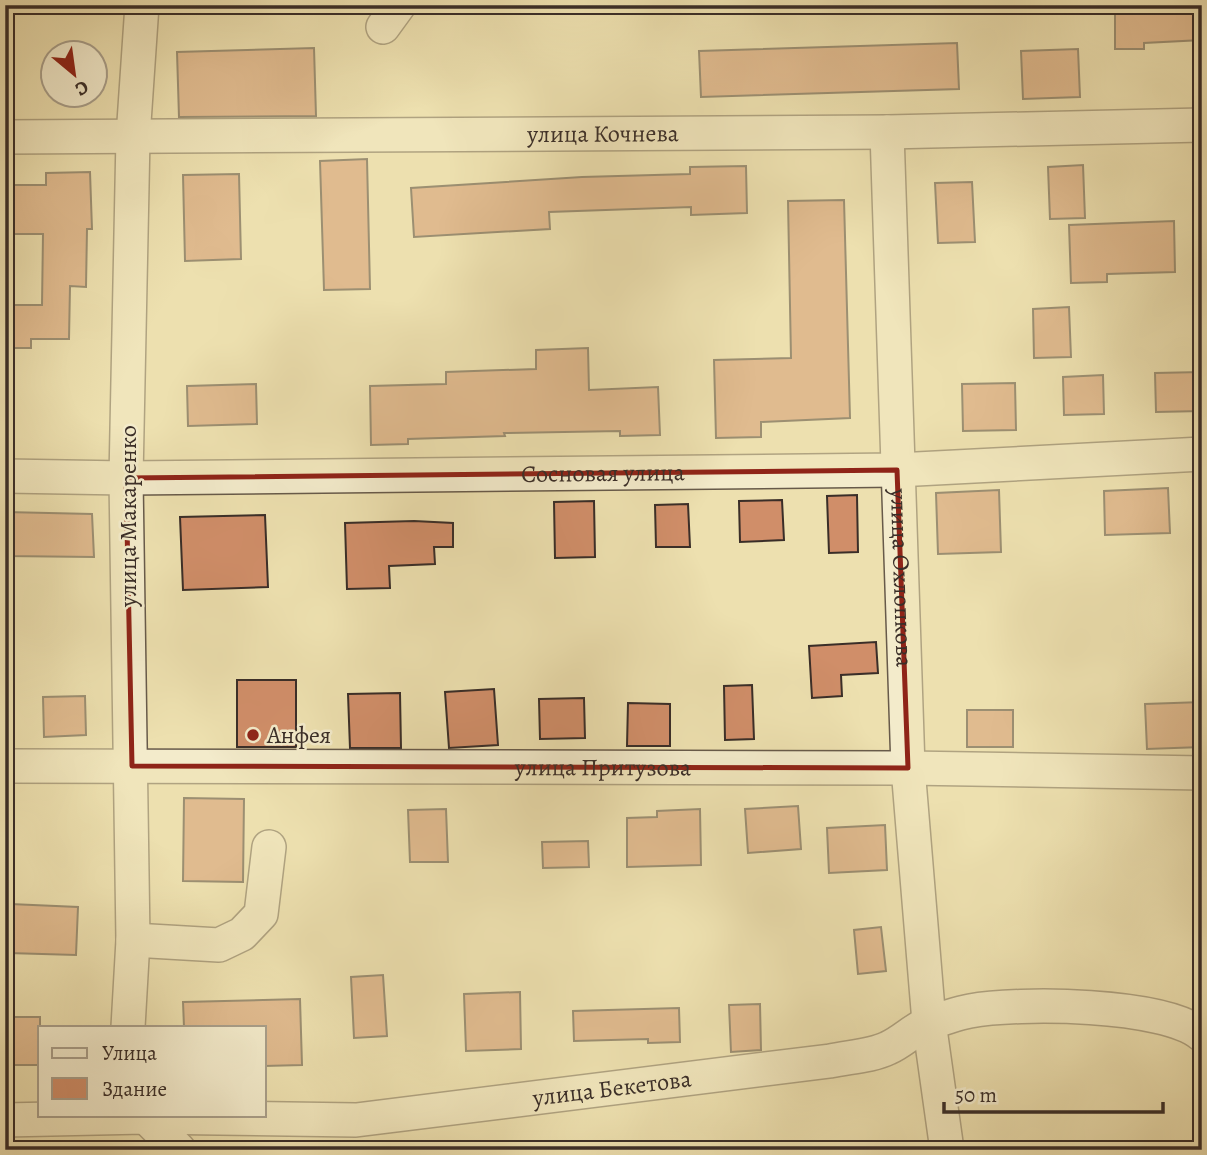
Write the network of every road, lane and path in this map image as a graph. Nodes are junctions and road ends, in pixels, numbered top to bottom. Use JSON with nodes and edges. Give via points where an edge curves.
{"nodes":[{"id":1,"x":142,"y":5,"type":"edge"},
{"id":2,"x":1202,"y":125,"type":"edge"},
{"id":3,"x":887,"y":132,"type":"junction"},
{"id":4,"x":5,"y":137,"type":"edge"},
{"id":5,"x":133,"y":137,"type":"junction"},
{"id":6,"x":1202,"y":454,"type":"edge"},
{"id":7,"x":897,"y":470,"type":"junction"},
{"id":8,"x":5,"y":476,"type":"edge"},
{"id":9,"x":126,"y":478,"type":"junction"},
{"id":10,"x":5,"y":766,"type":"edge"},
{"id":11,"x":132,"y":766,"type":"junction"},
{"id":12,"x":908,"y":768,"type":"junction"},
{"id":13,"x":1202,"y":773,"type":"edge"},
{"id":14,"x":269,"y":847,"type":"dead end"},
{"id":15,"x":133,"y":940,"type":"junction"},
{"id":16,"x":929,"y":1022,"type":"junction"},
{"id":17,"x":128,"y":1026,"type":"edge"},
{"id":18,"x":1202,"y":1035,"type":"edge"},
{"id":19,"x":144,"y":1116,"type":"edge"},
{"id":20,"x":5,"y":1120,"type":"edge"},
{"id":21,"x":179,"y":1150,"type":"edge"},
{"id":22,"x":947,"y":1150,"type":"edge"}],
"edges":[{"from":1,"to":5,"type":"street","name":"улица Макаренко"},
{"from":2,"to":3,"type":"street","name":"улица Кочнева"},
{"from":3,"to":5,"type":"street","name":"улица Кочнева"},
{"from":3,"to":7,"type":"street","name":"улица Охлопкова"},
{"from":4,"to":5,"type":"street","name":"улица Кочнева"},
{"from":5,"to":9,"type":"street","name":"улица Макаренко"},
{"from":6,"to":7,"type":"street","name":"Сосновая улица"},
{"from":7,"to":9,"type":"street","name":"Сосновая улица"},
{"from":7,"to":12,"type":"street","name":"улица Охлопкова"},
{"from":8,"to":9,"type":"street","name":"Сосновая улица"},
{"from":9,"to":11,"type":"street","name":"улица Макаренко"},
{"from":10,"to":11,"type":"street","name":"улица Притузова"},
{"from":11,"to":12,"type":"street","name":"улица Притузова"},
{"from":11,"to":15,"type":"street","name":"улица Макаренко"},
{"from":12,"to":13,"type":"street","name":"улица Притузова"},
{"from":12,"to":16,"type":"street","name":"улица Охлопкова"},
{"from":14,"to":15,"type":"street","via":[[261,914],[242,934],[219,945]]},
{"from":15,"to":17,"type":"street","name":"улица Макаренко"},
{"from":16,"to":18,"type":"street","name":"улица Бекетова","via":[[971,1011],[1110,1010],[1160,1017]]},
{"from":16,"to":19,"type":"street","name":"улица Бекетова","via":[[886,1050],[830,1060],[356,1120]]},
{"from":16,"to":22,"type":"street","name":"улица Охлопкова"},
{"from":19,"to":20,"type":"street","name":"улица Бекетова"},
{"from":19,"to":21,"type":"street"}]}
